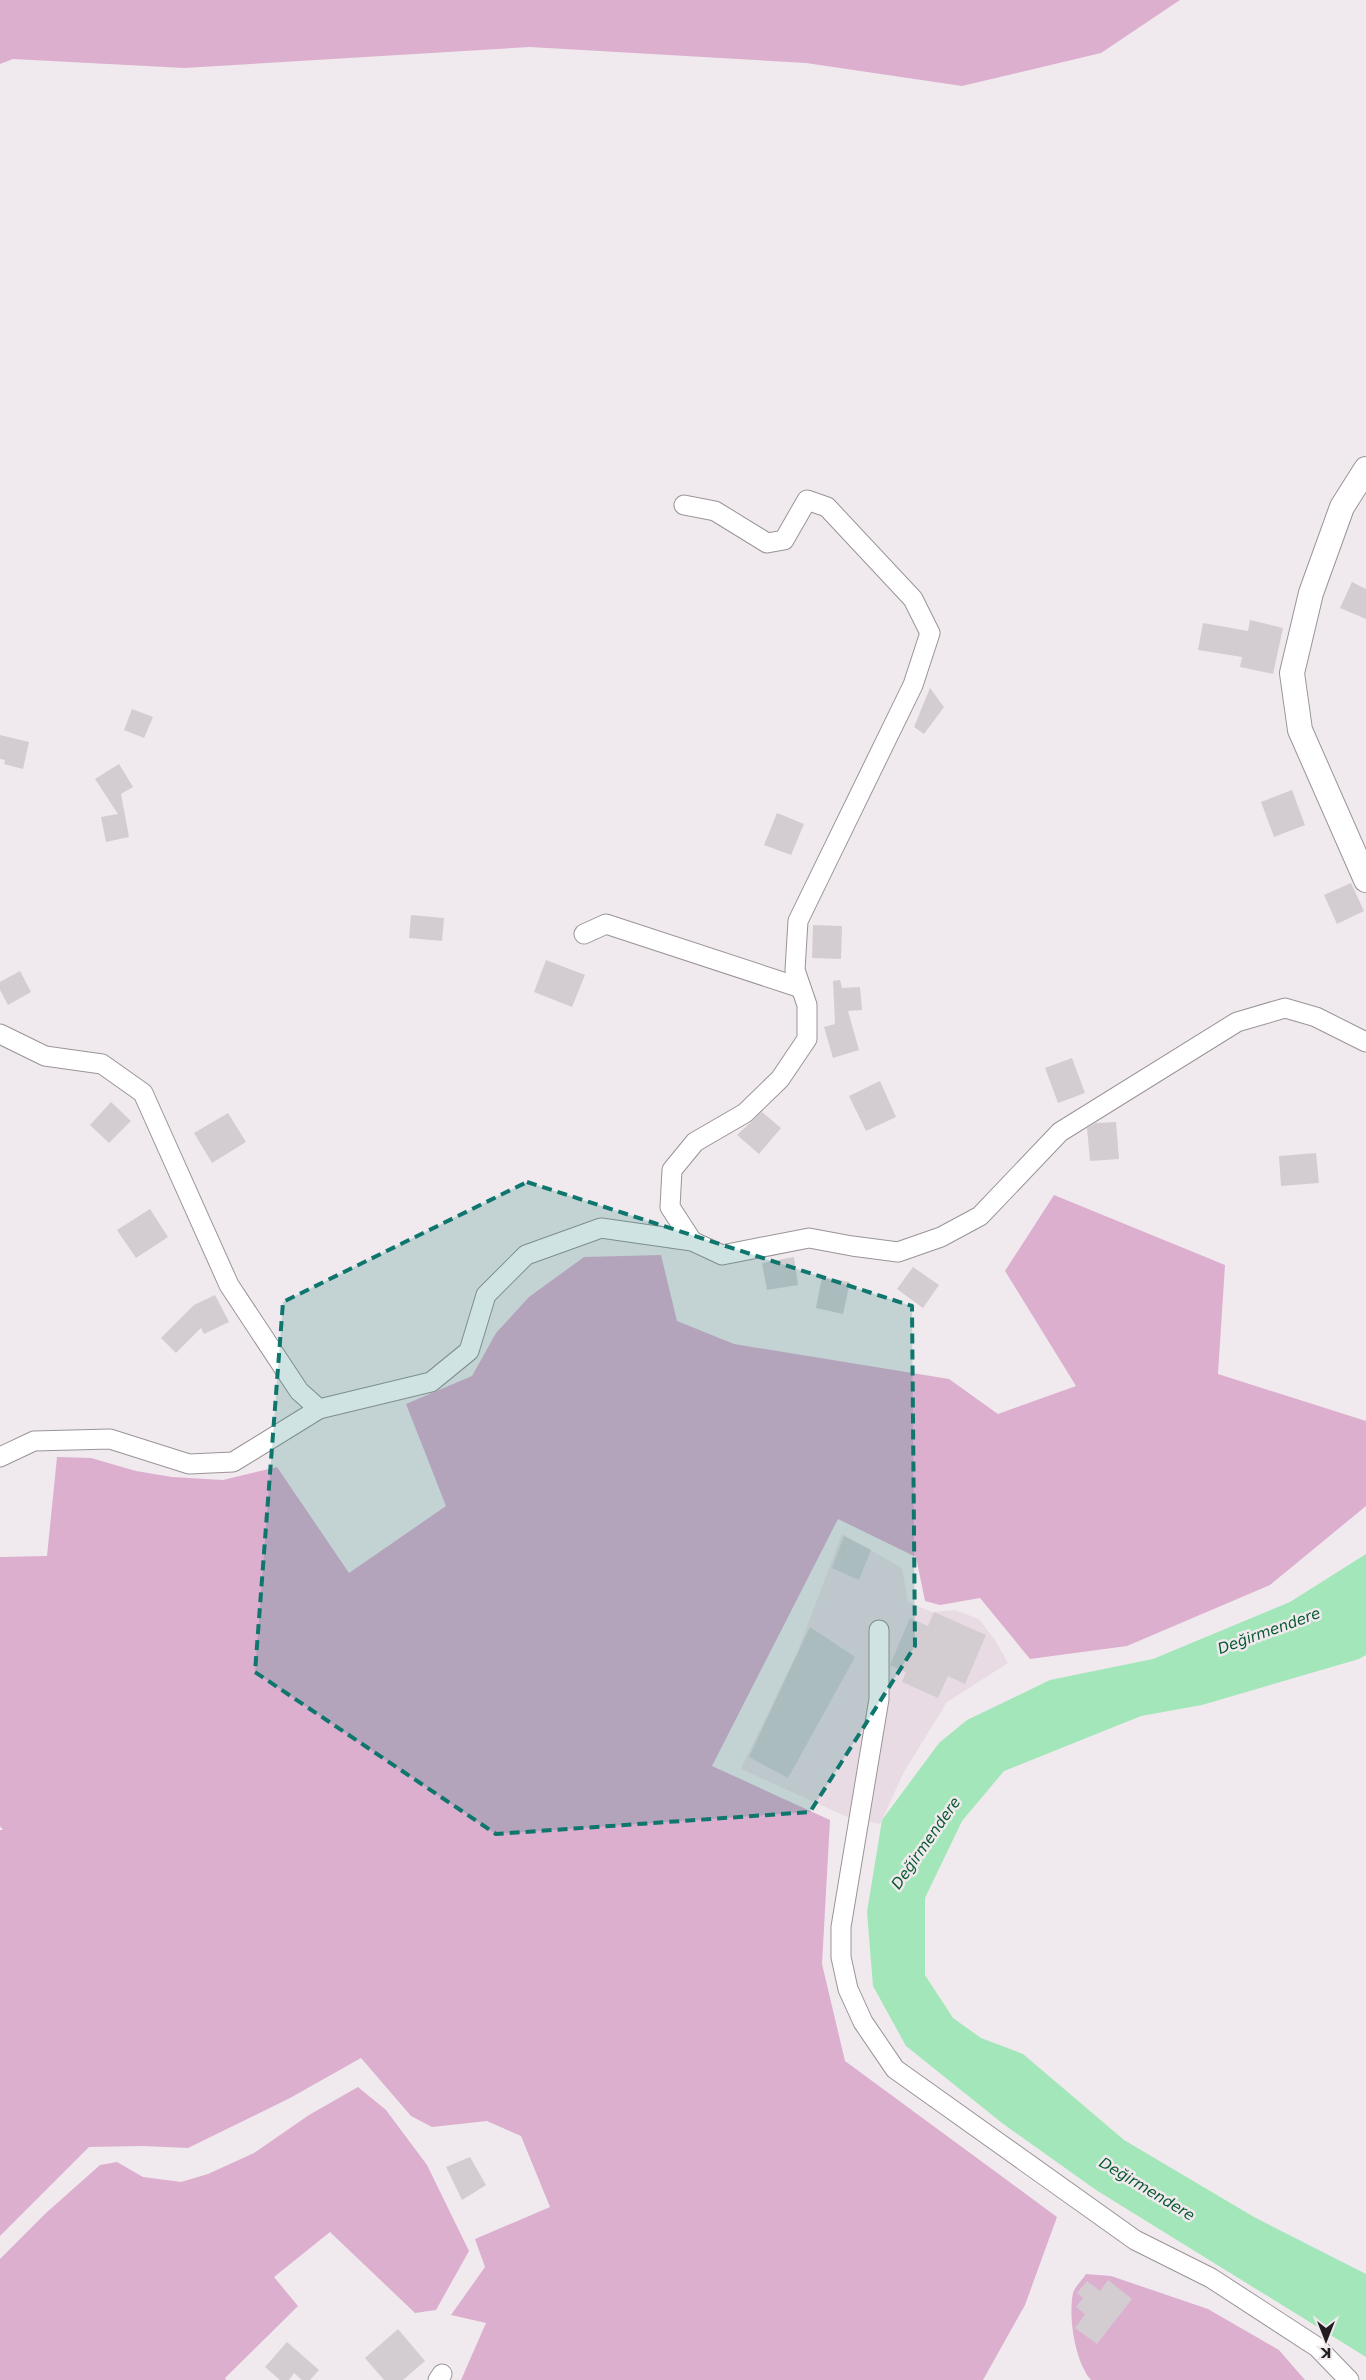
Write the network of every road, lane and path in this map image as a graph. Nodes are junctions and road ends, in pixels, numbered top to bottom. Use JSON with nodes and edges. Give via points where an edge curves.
{"nodes":[{"id":1,"x":1366,"y":469,"type":"edge"},
{"id":2,"x":684,"y":505,"type":"dead end"},
{"id":3,"x":1366,"y":880,"type":"edge"},
{"id":4,"x":584,"y":934,"type":"dead end"},
{"id":5,"x":801,"y":988,"type":"junction"},
{"id":6,"x":0,"y":1034,"type":"edge"},
{"id":7,"x":1366,"y":1042,"type":"edge"},
{"id":8,"x":692,"y":1241,"type":"junction"},
{"id":9,"x":318,"y":1409,"type":"junction"},
{"id":10,"x":0,"y":1457,"type":"edge"},
{"id":11,"x":880,"y":1630,"type":"dead end"},
{"id":12,"x":1349,"y":2380,"type":"edge"}],
"edges":[{"from":1,"to":3,"type":"street","via":[[1342,506],[1311,593],[1292,673],[1300,730]]},
{"from":2,"to":5,"type":"street","via":[[715,511],[767,543],[784,540],[807,500],[827,508],[913,599],[930,633],[913,685],[798,921],[795,970]]},
{"from":4,"to":5,"type":"street","via":[[606,924]]},
{"from":5,"to":8,"type":"street","via":[[807,1005],[807,1039],[780,1079],[745,1113],[695,1142],[672,1170],[670,1207]]},
{"from":6,"to":9,"type":"street","via":[[45,1056],[102,1064],[143,1093],[229,1285],[299,1391]]},
{"from":7,"to":8,"type":"street","via":[[1316,1016],[1285,1008],[1236,1022],[1060,1132],[980,1216],[941,1237],[898,1252],[809,1238],[722,1255]]},
{"from":8,"to":9,"type":"street","via":[[600,1228],[526,1255],[486,1296],[469,1351],[431,1382]]},
{"from":9,"to":10,"type":"street","via":[[233,1462],[189,1464],[110,1439],[34,1441]]},
{"from":11,"to":12,"type":"street","via":[[880,1699],[841,1927],[841,1957],[846,1981],[863,2022],[895,2068],[1135,2240],[1211,2278],[1317,2346]]}]}
